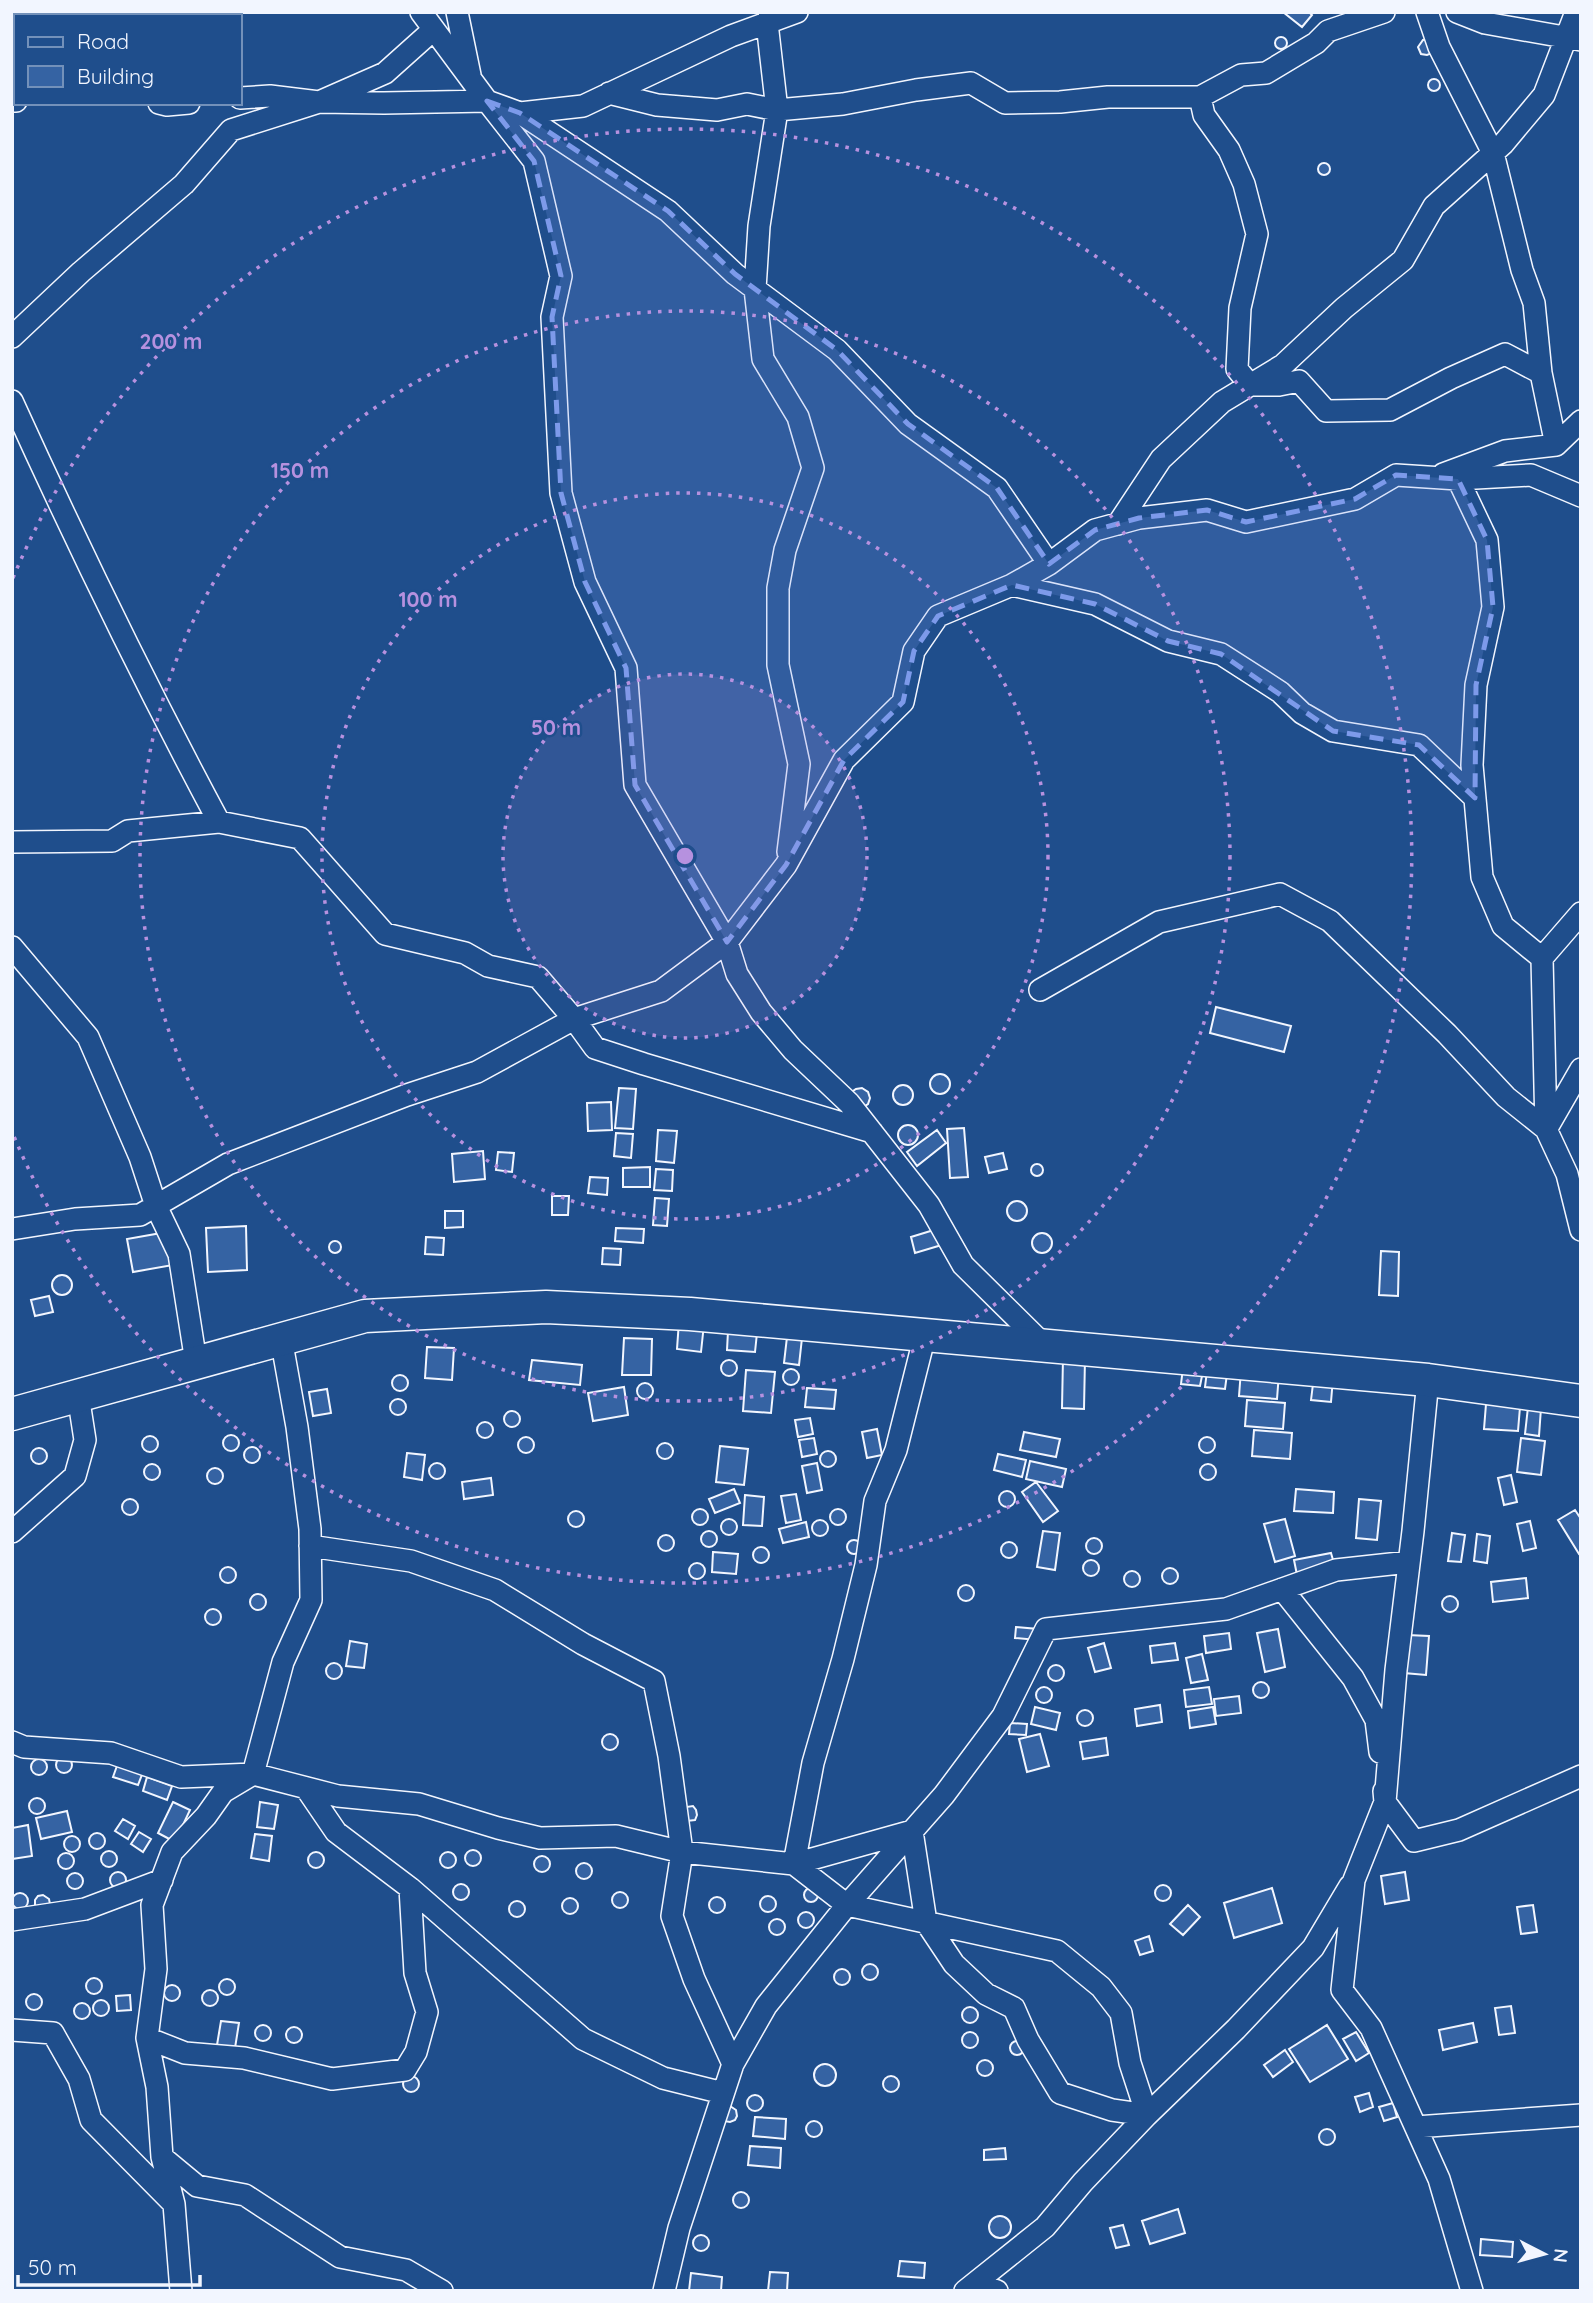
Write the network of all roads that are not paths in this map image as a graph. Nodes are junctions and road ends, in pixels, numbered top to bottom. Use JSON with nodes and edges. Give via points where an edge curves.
{"nodes":[{"id":1,"x":457,"y":12,"type":"edge"},
{"id":2,"x":797,"y":12,"type":"edge"},
{"id":3,"x":1384,"y":12,"type":"edge"},
{"id":4,"x":1427,"y":12,"type":"edge"},
{"id":5,"x":1457,"y":12,"type":"edge"},
{"id":6,"x":1576,"y":12,"type":"edge"},
{"id":7,"x":769,"y":18,"type":"edge"},
{"id":8,"x":427,"y":21,"type":"edge"},
{"id":9,"x":1574,"y":38,"type":"edge"},
{"id":10,"x":472,"y":80,"type":"junction"},
{"id":11,"x":609,"y":93,"type":"junction"},
{"id":12,"x":1199,"y":97,"type":"junction"},
{"id":13,"x":242,"y":99,"type":"edge"},
{"id":14,"x":487,"y":101,"type":"junction"},
{"id":15,"x":319,"y":102,"type":"junction"},
{"id":16,"x":777,"y":110,"type":"junction"},
{"id":17,"x":520,"y":113,"type":"junction"},
{"id":18,"x":1493,"y":153,"type":"junction"},
{"id":19,"x":755,"y":289,"type":"junction"},
{"id":20,"x":12,"y":337,"type":"edge"},
{"id":21,"x":1541,"y":373,"type":"junction"},
{"id":22,"x":1250,"y":385,"type":"junction"},
{"id":23,"x":12,"y":401,"type":"edge"},
{"id":24,"x":1581,"y":421,"type":"edge"},
{"id":25,"x":1556,"y":445,"type":"junction"},
{"id":26,"x":1435,"y":478,"type":"junction"},
{"id":27,"x":1458,"y":479,"type":"junction"},
{"id":28,"x":1581,"y":496,"type":"edge"},
{"id":29,"x":1118,"y":524,"type":"junction"},
{"id":30,"x":1049,"y":565,"type":"junction"},
{"id":31,"x":1012,"y":585,"type":"junction"},
{"id":32,"x":1475,"y":798,"type":"junction"},
{"id":33,"x":219,"y":822,"type":"junction"},
{"id":34,"x":12,"y":842,"type":"edge"},
{"id":35,"x":786,"y":865,"type":"junction"},
{"id":36,"x":1581,"y":913,"type":"edge"},
{"id":37,"x":727,"y":942,"type":"junction"},
{"id":38,"x":12,"y":947,"type":"edge"},
{"id":39,"x":1542,"y":958,"type":"junction"},
{"id":40,"x":1040,"y":990,"type":"dead end"},
{"id":41,"x":574,"y":1019,"type":"junction"},
{"id":42,"x":1581,"y":1069,"type":"edge"},
{"id":43,"x":1546,"y":1129,"type":"junction"},
{"id":44,"x":872,"y":1132,"type":"junction"},
{"id":45,"x":156,"y":1206,"type":"junction"},
{"id":46,"x":12,"y":1228,"type":"edge"},
{"id":47,"x":1581,"y":1230,"type":"edge"},
{"id":48,"x":925,"y":1335,"type":"junction"},
{"id":49,"x":281,"y":1338,"type":"junction"},
{"id":50,"x":1044,"y":1345,"type":"junction"},
{"id":51,"x":196,"y":1362,"type":"junction"},
{"id":52,"x":1428,"y":1380,"type":"junction"},
{"id":53,"x":78,"y":1395,"type":"junction"},
{"id":54,"x":1581,"y":1401,"type":"edge"},
{"id":55,"x":12,"y":1414,"type":"edge"},
{"id":56,"x":12,"y":1532,"type":"edge"},
{"id":57,"x":310,"y":1546,"type":"junction"},
{"id":58,"x":1409,"y":1562,"type":"junction"},
{"id":59,"x":1282,"y":1589,"type":"junction"},
{"id":60,"x":12,"y":1742,"type":"edge"},
{"id":61,"x":253,"y":1774,"type":"junction"},
{"id":62,"x":1581,"y":1776,"type":"edge"},
{"id":63,"x":306,"y":1788,"type":"junction"},
{"id":64,"x":1385,"y":1802,"type":"junction"},
{"id":65,"x":912,"y":1831,"type":"junction"},
{"id":66,"x":682,"y":1852,"type":"junction"},
{"id":67,"x":794,"y":1864,"type":"junction"},
{"id":68,"x":162,"y":1880,"type":"junction"},
{"id":69,"x":1354,"y":1880,"type":"junction"},
{"id":70,"x":410,"y":1888,"type":"junction"},
{"id":71,"x":847,"y":1905,"type":"junction"},
{"id":72,"x":12,"y":1920,"type":"edge"},
{"id":73,"x":926,"y":1922,"type":"junction"},
{"id":74,"x":12,"y":2030,"type":"edge"},
{"id":75,"x":147,"y":2038,"type":"junction"},
{"id":76,"x":733,"y":2064,"type":"junction"},
{"id":77,"x":723,"y":2093,"type":"junction"},
{"id":78,"x":1147,"y":2115,"type":"junction"},
{"id":79,"x":1581,"y":2115,"type":"edge"},
{"id":80,"x":1416,"y":2127,"type":"junction"},
{"id":81,"x":162,"y":2157,"type":"junction"},
{"id":82,"x":174,"y":2204,"type":"junction"},
{"id":83,"x":970,"y":2287,"type":"edge"},
{"id":84,"x":181,"y":2291,"type":"edge"},
{"id":85,"x":442,"y":2291,"type":"edge"},
{"id":86,"x":664,"y":2291,"type":"edge"},
{"id":87,"x":997,"y":2291,"type":"edge"},
{"id":88,"x":1472,"y":2291,"type":"edge"}],
"edges":[{"from":1,"to":10,"type":"street"},
{"from":2,"to":7,"type":"street"},
{"from":3,"to":12,"type":"street","via":[[1328,31],[1266,73],[1241,75]]},
{"from":4,"to":18,"type":"street","via":[[1439,47]]},
{"from":5,"to":9,"type":"street","via":[[1485,23]]},
{"from":6,"to":9,"type":"street"},
{"from":7,"to":11,"type":"street"},
{"from":7,"to":16,"type":"street"},
{"from":8,"to":10,"type":"street"},
{"from":8,"to":15,"type":"street","via":[[385,74]]},
{"from":9,"to":18,"type":"street","via":[[1544,95]]},
{"from":10,"to":14,"type":"street"},
{"from":11,"to":16,"type":"street","via":[[657,105],[717,110],[747,104]]},
{"from":11,"to":17,"type":"street","via":[[583,106]]},
{"from":12,"to":16,"type":"street","via":[[1005,103],[971,83]]},
{"from":12,"to":22,"type":"street","via":[[1205,115],[1230,150],[1257,234],[1240,308],[1237,369]]},
{"from":13,"to":15,"type":"street","via":[[270,96]]},
{"from":14,"to":15,"type":"street"},
{"from":14,"to":17,"type":"street"},
{"from":14,"to":37,"type":"street","via":[[534,161],[561,276],[552,317],[561,493],[585,582],[626,668],[635,785]]},
{"from":15,"to":20,"type":"street","via":[[231,130],[184,184]]},
{"from":16,"to":19,"type":"street","via":[[759,226]]},
{"from":17,"to":19,"type":"street","via":[[668,211]]},
{"from":18,"to":21,"type":"street","via":[[1534,303]]},
{"from":18,"to":22,"type":"street","via":[[1434,206],[1403,260],[1283,365]]},
{"from":19,"to":30,"type":"street","via":[[837,350],[908,424],[998,488]]},
{"from":19,"to":35,"type":"street","via":[[763,359],[798,417],[813,468],[785,550],[778,588],[778,665],[799,764]]},
{"from":21,"to":22,"type":"street","via":[[1505,354],[1390,411],[1326,411],[1299,381]]},
{"from":21,"to":25,"type":"street"},
{"from":22,"to":29,"type":"street","via":[[1222,402],[1161,459]]},
{"from":23,"to":33,"type":"street","via":[[155,702]]},
{"from":24,"to":25,"type":"street"},
{"from":25,"to":26,"type":"street","via":[[1505,451]]},
{"from":26,"to":27,"type":"street"},
{"from":26,"to":29,"type":"street","via":[[1396,475],[1355,499],[1246,522],[1207,510]]},
{"from":27,"to":28,"type":"street","via":[[1531,475]]},
{"from":27,"to":32,"type":"street","via":[[1487,540],[1493,607],[1476,685]]},
{"from":29,"to":30,"type":"street","via":[[1095,530]]},
{"from":30,"to":31,"type":"street"},
{"from":31,"to":32,"type":"street","via":[[1095,604],[1168,641],[1220,654],[1333,732],[1419,745]]},
{"from":31,"to":35,"type":"street","via":[[938,616],[914,651],[903,702],[844,760]]},
{"from":32,"to":39,"type":"street","via":[[1482,877],[1503,926]]},
{"from":33,"to":34,"type":"street","via":[[128,831],[112,841]]},
{"from":33,"to":41,"type":"street","via":[[300,838],[385,934],[538,977]]},
{"from":35,"to":37,"type":"street"},
{"from":36,"to":39,"type":"street"},
{"from":37,"to":41,"type":"street","via":[[661,991]]},
{"from":37,"to":44,"type":"street","via":[[737,975],[761,1012]]},
{"from":38,"to":45,"type":"street","via":[[89,1037]]},
{"from":39,"to":43,"type":"street"},
{"from":40,"to":43,"type":"street","via":[[1159,922],[1280,894],[1330,920],[1506,1097]]},
{"from":41,"to":44,"type":"street","via":[[596,1048]]},
{"from":41,"to":45,"type":"street","via":[[477,1072],[228,1164]]},
{"from":42,"to":43,"type":"street"},
{"from":43,"to":47,"type":"street","via":[[1567,1174]]},
{"from":44,"to":50,"type":"street","via":[[929,1205],[963,1265]]},
{"from":45,"to":46,"type":"street","via":[[140,1215]]},
{"from":45,"to":51,"type":"street","via":[[179,1254]]},
{"from":48,"to":49,"type":"main road","via":[[690,1314],[546,1307],[365,1316]]},
{"from":48,"to":50,"type":"main road"},
{"from":48,"to":67,"type":"street","via":[[896,1450],[875,1502],[866,1565],[813,1763]]},
{"from":49,"to":51,"type":"main road"},
{"from":49,"to":57,"type":"street","via":[[297,1427]]},
{"from":50,"to":52,"type":"main road"},
{"from":51,"to":53,"type":"main road"},
{"from":52,"to":54,"type":"main road"},
{"from":52,"to":58,"type":"street"},
{"from":53,"to":55,"type":"main road"},
{"from":53,"to":56,"type":"street","via":[[85,1440],[75,1476]]},
{"from":57,"to":61,"type":"street","via":[[311,1600],[283,1662]]},
{"from":57,"to":66,"type":"street","via":[[411,1561],[495,1590],[654,1681]]},
{"from":58,"to":59,"type":"street","via":[[1336,1570]]},
{"from":58,"to":64,"type":"street"},
{"from":59,"to":64,"type":"street","via":[[1353,1678],[1376,1720]]},
{"from":59,"to":65,"type":"street","via":[[1226,1609],[1046,1629],[1003,1716]]},
{"from":60,"to":61,"type":"street","via":[[111,1753],[181,1777]]},
{"from":61,"to":63,"type":"street"},
{"from":61,"to":68,"type":"street","via":[[223,1792],[172,1852]]},
{"from":62,"to":64,"type":"street","via":[[1459,1830],[1413,1841]]},
{"from":63,"to":66,"type":"street","via":[[419,1804],[540,1838],[616,1836]]},
{"from":63,"to":70,"type":"street","via":[[336,1832]]},
{"from":64,"to":69,"type":"street"},
{"from":65,"to":67,"type":"street"},
{"from":65,"to":71,"type":"street"},
{"from":65,"to":73,"type":"street"},
{"from":66,"to":67,"type":"street"},
{"from":66,"to":76,"type":"street","via":[[671,1916]]},
{"from":67,"to":71,"type":"street"},
{"from":68,"to":72,"type":"street","via":[[85,1909]]},
{"from":68,"to":75,"type":"street","via":[[152,1905],[156,1969]]},
{"from":69,"to":78,"type":"street","via":[[1312,1948]]},
{"from":69,"to":80,"type":"street","via":[[1342,1990],[1371,2028]]},
{"from":70,"to":75,"type":"street","via":[[415,1973],[427,2012],[416,2052],[405,2070],[332,2079],[244,2058],[186,2053]]},
{"from":70,"to":77,"type":"street","via":[[583,2039],[663,2078]]},
{"from":71,"to":73,"type":"street"},
{"from":71,"to":76,"type":"street","via":[[766,2006]]},
{"from":73,"to":78,"type":"street","via":[[954,1964],[986,1994],[1014,2008],[1060,2093],[1112,2110]]},
{"from":73,"to":78,"type":"street","via":[[1057,1951],[1101,1987],[1121,2013],[1130,2063]]},
{"from":74,"to":82,"type":"street","via":[[53,2033],[79,2079],[91,2120]]},
{"from":75,"to":81,"type":"street","via":[[157,2087]]},
{"from":76,"to":77,"type":"street"},
{"from":77,"to":86,"type":"street","via":[[679,2228]]},
{"from":78,"to":83,"type":"street","via":[[1045,2227]]},
{"from":79,"to":80,"type":"street"},
{"from":80,"to":88,"type":"street","via":[[1439,2179]]},
{"from":81,"to":82,"type":"street"},
{"from":81,"to":85,"type":"street","via":[[197,2186],[245,2195],[340,2257],[406,2270]]},
{"from":82,"to":84,"type":"street"},
{"from":83,"to":87,"type":"street"}]}
